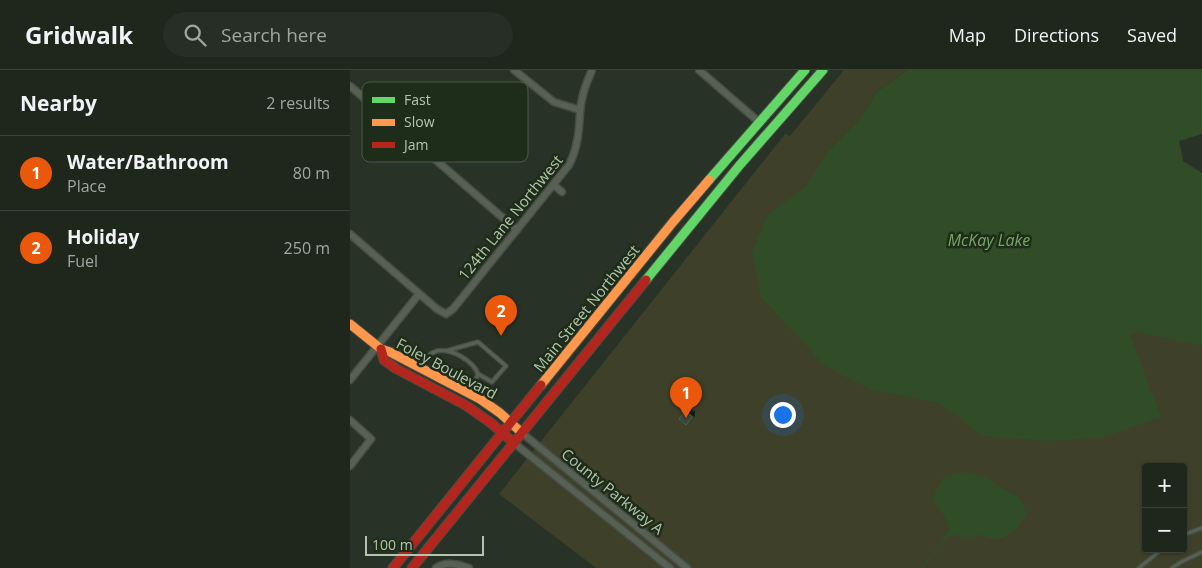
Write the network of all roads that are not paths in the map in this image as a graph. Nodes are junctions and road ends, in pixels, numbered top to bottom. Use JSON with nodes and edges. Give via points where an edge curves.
{"nodes":[{"id":1,"x":514,"y":70,"type":"edge"},
{"id":2,"x":592,"y":70,"type":"edge"},
{"id":3,"x":699,"y":70,"type":"edge"},
{"id":4,"x":806,"y":70,"type":"edge"},
{"id":5,"x":823,"y":70,"type":"edge"},
{"id":6,"x":350,"y":86,"type":"edge"},
{"id":7,"x":362,"y":96,"type":"edge"},
{"id":8,"x":580,"y":110,"type":"junction"},
{"id":9,"x":759,"y":122,"type":"junction"},
{"id":10,"x":438,"y":162,"type":"edge"},
{"id":11,"x":553,"y":184,"type":"junction"},
{"id":12,"x":562,"y":192,"type":"dead end"},
{"id":13,"x":517,"y":230,"type":"junction"},
{"id":14,"x":350,"y":234,"type":"edge"},
{"id":15,"x":419,"y":294,"type":"junction"},
{"id":16,"x":350,"y":324,"type":"edge"},
{"id":17,"x":379,"y":348,"type":"junction"},
{"id":18,"x":446,"y":351,"type":"junction"},
{"id":19,"x":417,"y":366,"type":"junction"},
{"id":20,"x":478,"y":374,"type":"junction"},
{"id":21,"x":350,"y":380,"type":"edge"},
{"id":22,"x":470,"y":394,"type":"junction"},
{"id":23,"x":350,"y":420,"type":"edge"},
{"id":24,"x":511,"y":422,"type":"junction"},
{"id":25,"x":502,"y":433,"type":"junction"},
{"id":26,"x":522,"y":433,"type":"junction"},
{"id":27,"x":514,"y":443,"type":"junction"},
{"id":28,"x":350,"y":466,"type":"edge"},
{"id":29,"x":1202,"y":528,"type":"edge"},
{"id":30,"x":1187,"y":534,"type":"edge"},
{"id":31,"x":1202,"y":552,"type":"edge"},
{"id":32,"x":1157,"y":553,"type":"edge"},
{"id":33,"x":393,"y":568,"type":"edge"},
{"id":34,"x":412,"y":568,"type":"edge"},
{"id":35,"x":436,"y":568,"type":"edge"},
{"id":36,"x":469,"y":568,"type":"edge"},
{"id":37,"x":670,"y":568,"type":"edge"},
{"id":38,"x":687,"y":568,"type":"edge"},
{"id":39,"x":1139,"y":568,"type":"edge"},
{"id":40,"x":1172,"y":568,"type":"edge"}],
"edges":[{"from":1,"to":8,"type":"street","via":[[554,102]]},
{"from":2,"to":8,"type":"street","name":"124th Lane Northwest"},
{"from":3,"to":9,"type":"street"},
{"from":4,"to":9,"type":"main road","name":"Main Street Northwest"},
{"from":5,"to":26,"type":"main road","name":"Main Street Northwest","via":[[739,166]]},
{"from":6,"to":7,"type":"street"},
{"from":8,"to":11,"type":"street","name":"124th Lane Northwest","via":[[574,156]]},
{"from":9,"to":24,"type":"main road","name":"Main Street Northwest"},
{"from":10,"to":13,"type":"street"},
{"from":11,"to":12,"type":"street"},
{"from":11,"to":13,"type":"street","name":"124th Lane Northwest"},
{"from":13,"to":15,"type":"street","name":"124th Lane Northwest","via":[[446,314]]},
{"from":14,"to":15,"type":"street"},
{"from":15,"to":17,"type":"street"},
{"from":16,"to":17,"type":"main road","name":"Foley Boulevard"},
{"from":17,"to":19,"type":"main road","name":"Foley Boulevard"},
{"from":17,"to":21,"type":"street"},
{"from":17,"to":25,"type":"main road","name":"Foley Boulevard","via":[[384,360],[395,368],[467,406]]},
{"from":18,"to":19,"type":"lane","via":[[430,355]]},
{"from":18,"to":20,"type":"lane","via":[[472,365]]},
{"from":18,"to":20,"type":"lane","via":[[478,342],[506,366],[492,382]]},
{"from":19,"to":22,"type":"main road","name":"Foley Boulevard"},
{"from":20,"to":22,"type":"lane"},
{"from":22,"to":24,"type":"main road","name":"Foley Boulevard"},
{"from":23,"to":28,"type":"street","via":[[371,439]]},
{"from":24,"to":25,"type":"main road","name":"Main Street Northwest"},
{"from":24,"to":26,"type":"main road","name":"Foley Boulevard"},
{"from":25,"to":27,"type":"main road","name":"Foley Boulevard"},
{"from":25,"to":33,"type":"main road","name":"Main Street Northwest"},
{"from":26,"to":27,"type":"main road","name":"Main Street Northwest"},
{"from":26,"to":38,"type":"street","name":"County Parkway A"},
{"from":27,"to":34,"type":"main road","name":"Main Street Northwest"},
{"from":27,"to":37,"type":"street","name":"County Parkway A"},
{"from":29,"to":30,"type":"lane"},
{"from":31,"to":40,"type":"lane"},
{"from":32,"to":39,"type":"lane"},
{"from":35,"to":36,"type":"street","via":[[452,563]]}]}
